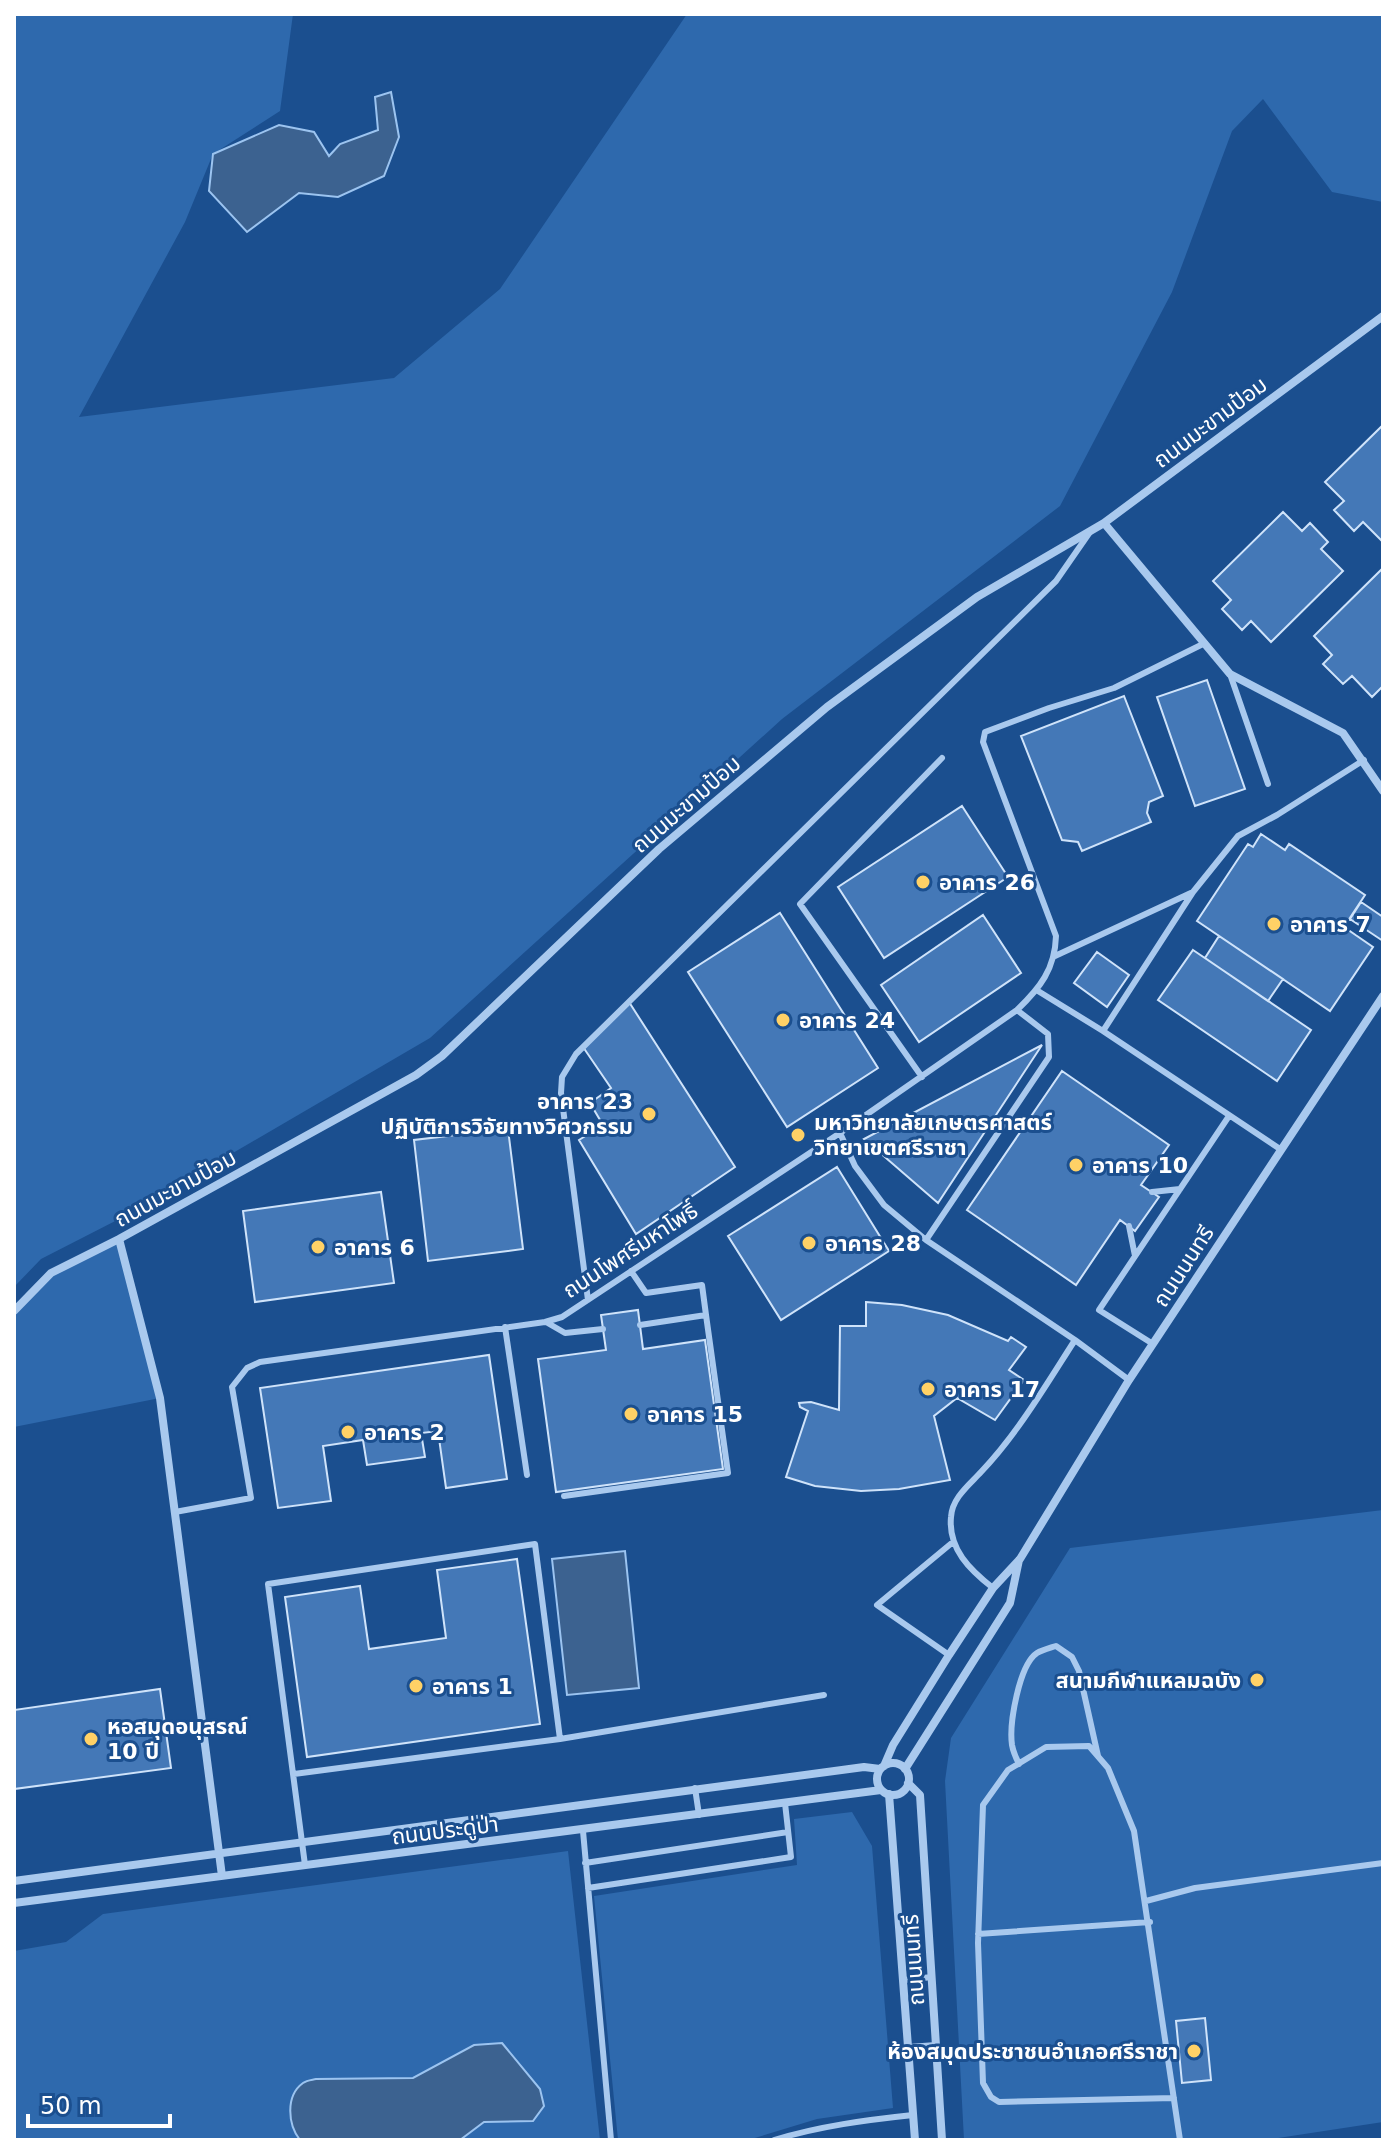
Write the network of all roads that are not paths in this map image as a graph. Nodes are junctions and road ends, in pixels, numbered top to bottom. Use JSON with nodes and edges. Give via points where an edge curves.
{"nodes":[{"id":1,"x":1383,"y":316,"type":"edge"},
{"id":2,"x":1104,"y":523,"type":"junction"},
{"id":3,"x":1092,"y":530,"type":"junction"},
{"id":4,"x":1205,"y":643,"type":"junction"},
{"id":5,"x":1230,"y":674,"type":"junction"},
{"id":6,"x":942,"y":758,"type":"dead end"},
{"id":7,"x":1364,"y":760,"type":"junction"},
{"id":8,"x":1268,"y":784,"type":"dead end"},
{"id":9,"x":1383,"y":791,"type":"edge"},
{"id":10,"x":1193,"y":892,"type":"junction"},
{"id":11,"x":1055,"y":956,"type":"junction"},
{"id":12,"x":1038,"y":991,"type":"junction"},
{"id":13,"x":1383,"y":996,"type":"edge"},
{"id":14,"x":1017,"y":1010,"type":"junction"},
{"id":15,"x":1103,"y":1031,"type":"junction"},
{"id":16,"x":922,"y":1077,"type":"junction"},
{"id":17,"x":1229,"y":1116,"type":"junction"},
{"id":18,"x":840,"y":1133,"type":"junction"},
{"id":19,"x":1280,"y":1149,"type":"junction"},
{"id":20,"x":1180,"y":1189,"type":"junction"},
{"id":21,"x":1152,"y":1192,"type":"dead end"},
{"id":22,"x":1129,"y":1226,"type":"dead end"},
{"id":23,"x":119,"y":1239,"type":"junction"},
{"id":24,"x":926,"y":1240,"type":"junction"},
{"id":25,"x":1135,"y":1256,"type":"junction"},
{"id":26,"x":631,"y":1271,"type":"junction"},
{"id":27,"x":588,"y":1300,"type":"junction"},
{"id":28,"x":14,"y":1311,"type":"edge"},
{"id":29,"x":706,"y":1315,"type":"junction"},
{"id":30,"x":545,"y":1322,"type":"junction"},
{"id":31,"x":640,"y":1325,"type":"dead end"},
{"id":32,"x":505,"y":1327,"type":"junction"},
{"id":33,"x":603,"y":1329,"type":"dead end"},
{"id":34,"x":1075,"y":1340,"type":"junction"},
{"id":35,"x":1153,"y":1344,"type":"junction"},
{"id":36,"x":1129,"y":1380,"type":"junction"},
{"id":37,"x":527,"y":1475,"type":"dead end"},
{"id":38,"x":564,"y":1496,"type":"dead end"},
{"id":39,"x":175,"y":1512,"type":"junction"},
{"id":40,"x":953,"y":1542,"type":"junction"},
{"id":41,"x":1020,"y":1559,"type":"junction"},
{"id":42,"x":993,"y":1588,"type":"junction"},
{"id":43,"x":949,"y":1655,"type":"junction"},
{"id":44,"x":824,"y":1695,"type":"dead end"},
{"id":45,"x":560,"y":1739,"type":"junction"},
{"id":46,"x":1099,"y":1757,"type":"junction"},
{"id":47,"x":1019,"y":1764,"type":"junction"},
{"id":48,"x":882,"y":1768,"type":"junction"},
{"id":49,"x":905,"y":1769,"type":"junction"},
{"id":50,"x":294,"y":1774,"type":"junction"},
{"id":51,"x":908,"y":1783,"type":"junction"},
{"id":52,"x":695,"y":1788,"type":"junction"},
{"id":53,"x":885,"y":1792,"type":"junction"},
{"id":54,"x":785,"y":1803,"type":"junction"},
{"id":55,"x":699,"y":1815,"type":"junction"},
{"id":56,"x":583,"y":1831,"type":"junction"},
{"id":57,"x":788,"y":1832,"type":"junction"},
{"id":58,"x":302,"y":1842,"type":"junction"},
{"id":59,"x":220,"y":1854,"type":"junction"},
{"id":60,"x":585,"y":1863,"type":"junction"},
{"id":61,"x":1383,"y":1863,"type":"edge"},
{"id":62,"x":305,"y":1865,"type":"junction"},
{"id":63,"x":222,"y":1876,"type":"junction"},
{"id":64,"x":14,"y":1881,"type":"edge"},
{"id":65,"x":588,"y":1888,"type":"junction"},
{"id":66,"x":1146,"y":1901,"type":"junction"},
{"id":67,"x":14,"y":1903,"type":"edge"},
{"id":68,"x":1150,"y":1922,"type":"junction"},
{"id":69,"x":978,"y":1934,"type":"junction"},
{"id":70,"x":932,"y":1977,"type":"junction"},
{"id":71,"x":904,"y":1980,"type":"junction"},
{"id":72,"x":936,"y":2045,"type":"junction"},
{"id":73,"x":909,"y":2047,"type":"junction"},
{"id":74,"x":1174,"y":2098,"type":"junction"},
{"id":75,"x":913,"y":2115,"type":"junction"},
{"id":76,"x":611,"y":2140,"type":"edge"},
{"id":77,"x":774,"y":2140,"type":"edge"},
{"id":78,"x":915,"y":2140,"type":"edge"},
{"id":79,"x":942,"y":2140,"type":"edge"},
{"id":80,"x":1180,"y":2140,"type":"edge"}],
"edges":[{"from":1,"to":2,"type":"street","name":"ถนนมะขามป้อม"},
{"from":2,"to":3,"type":"street","name":"ถนนมะขามป้อม"},
{"from":2,"to":4,"type":"street"},
{"from":3,"to":23,"type":"street","name":"ถนนมะขามป้อม","via":[[977,597],[827,707],[659,849],[416,1075]]},
{"from":3,"to":27,"type":"lane","via":[[1056,581],[576,1054],[562,1077],[561,1093]]},
{"from":4,"to":5,"type":"street"},
{"from":4,"to":11,"type":"lane","via":[[1114,688],[985,732],[983,742],[1056,936]]},
{"from":5,"to":7,"type":"street","via":[[1343,733]]},
{"from":5,"to":8,"type":"lane"},
{"from":6,"to":16,"type":"lane","via":[[800,904]]},
{"from":7,"to":9,"type":"street"},
{"from":7,"to":10,"type":"lane","via":[[1238,836]]},
{"from":10,"to":11,"type":"lane"},
{"from":10,"to":15,"type":"lane"},
{"from":11,"to":12,"type":"lane"},
{"from":12,"to":14,"type":"lane","name":"ถนนโพศรีมหาโพธิ์"},
{"from":12,"to":15,"type":"lane"},
{"from":13,"to":19,"type":"street","name":"ถนนนนทรี"},
{"from":14,"to":16,"type":"lane","name":"ถนนโพศรีมหาโพธิ์"},
{"from":14,"to":24,"type":"lane","via":[[1048,1034],[1049,1057]]},
{"from":15,"to":17,"type":"lane"},
{"from":16,"to":18,"type":"lane","name":"ถนนโพศรีมหาโพธิ์"},
{"from":17,"to":19,"type":"lane"},
{"from":17,"to":20,"type":"lane"},
{"from":18,"to":24,"type":"lane","via":[[855,1166],[884,1205]]},
{"from":18,"to":26,"type":"lane","name":"ถนนโพศรีมหาโพธิ์"},
{"from":19,"to":35,"type":"street","name":"ถนนนนทรี"},
{"from":20,"to":21,"type":"lane"},
{"from":20,"to":25,"type":"lane"},
{"from":22,"to":25,"type":"lane"},
{"from":23,"to":28,"type":"street","name":"ถนนมะขามป้อม","via":[[51,1273]]},
{"from":23,"to":39,"type":"street","via":[[160,1398]]},
{"from":24,"to":34,"type":"lane"},
{"from":25,"to":35,"type":"lane","via":[[1099,1310]]},
{"from":26,"to":27,"type":"lane","name":"ถนนโพศรีมหาโพธิ์"},
{"from":26,"to":29,"type":"lane","via":[[646,1293],[702,1285]]},
{"from":27,"to":30,"type":"lane","name":"ถนนโพศรีมหาโพธิ์"},
{"from":29,"to":31,"type":"lane"},
{"from":29,"to":38,"type":"lane","via":[[728,1473]]},
{"from":30,"to":32,"type":"lane","name":"ถนนโพศรีมหาโพธิ์"},
{"from":30,"to":33,"type":"lane","via":[[565,1333]]},
{"from":32,"to":37,"type":"lane"},
{"from":32,"to":39,"type":"lane","name":"ถนนโพศรีมหาโพธิ์","via":[[247,1368],[232,1387],[251,1498]]},
{"from":34,"to":36,"type":"lane"},
{"from":34,"to":40,"type":"lane","via":[[1001,1452],[956,1499]]},
{"from":35,"to":36,"type":"street","name":"ถนนนนทรี"},
{"from":36,"to":41,"type":"street","name":"ถนนนนทรี"},
{"from":39,"to":59,"type":"street"},
{"from":40,"to":42,"type":"lane","via":[[967,1566]]},
{"from":40,"to":43,"type":"lane","via":[[877,1605]]},
{"from":41,"to":42,"type":"street","name":"ถนนนนทรี"},
{"from":41,"to":49,"type":"street","name":"ถนนนนทรี","via":[[1010,1603]]},
{"from":42,"to":43,"type":"street","name":"ถนนนนทรี"},
{"from":43,"to":48,"type":"street","name":"ถนนนนทรี"},
{"from":44,"to":45,"type":"lane"},
{"from":45,"to":50,"type":"lane"},
{"from":45,"to":50,"type":"lane","via":[[535,1544],[268,1584]]},
{"from":46,"to":47,"type":"lane","via":[[1089,1746],[1046,1747]]},
{"from":46,"to":47,"type":"lane","via":[[1079,1671],[1072,1657],[1056,1646],[1036,1653],[1025,1668],[1012,1726]]},
{"from":46,"to":66,"type":"lane","via":[[1134,1831]]},
{"from":47,"to":69,"type":"lane","via":[[1008,1770],[983,1805]]},
{"from":48,"to":49,"type":"street","via":[[897,1764]]},
{"from":48,"to":52,"type":"street","name":"ถนนประดู่ป่า"},
{"from":48,"to":53,"type":"street","via":[[877,1782]]},
{"from":49,"to":51,"type":"street"},
{"from":50,"to":58,"type":"lane"},
{"from":51,"to":53,"type":"street","via":[[902,1791]]},
{"from":51,"to":70,"type":"street","name":"ถนนนนทรี","via":[[920,1795]]},
{"from":52,"to":55,"type":"lane"},
{"from":52,"to":58,"type":"street","name":"ถนนประดู่ป่า"},
{"from":53,"to":54,"type":"street","name":"ถนนประดู่ป่า"},
{"from":53,"to":71,"type":"street","name":"ถนนนนทรี"},
{"from":54,"to":55,"type":"street","name":"ถนนประดู่ป่า"},
{"from":54,"to":57,"type":"lane"},
{"from":55,"to":56,"type":"street","name":"ถนนประดู่ป่า"},
{"from":56,"to":60,"type":"lane"},
{"from":56,"to":62,"type":"street","name":"ถนนประดู่ป่า"},
{"from":57,"to":60,"type":"lane"},
{"from":57,"to":65,"type":"lane","via":[[791,1857]]},
{"from":58,"to":59,"type":"street","name":"ถนนประดู่ป่า"},
{"from":58,"to":62,"type":"lane"},
{"from":59,"to":63,"type":"street"},
{"from":59,"to":64,"type":"street","name":"ถนนประดู่ป่า"},
{"from":60,"to":65,"type":"lane"},
{"from":61,"to":66,"type":"lane","via":[[1195,1888]]},
{"from":62,"to":63,"type":"street","name":"ถนนประดู่ป่า"},
{"from":63,"to":67,"type":"street","name":"ถนนประดู่ป่า"},
{"from":65,"to":76,"type":"lane"},
{"from":66,"to":68,"type":"lane"},
{"from":68,"to":69,"type":"lane"},
{"from":68,"to":74,"type":"lane"},
{"from":69,"to":74,"type":"lane","via":[[983,2083],[991,2097],[999,2102]]},
{"from":70,"to":71,"type":"lane"},
{"from":70,"to":72,"type":"street","name":"ถนนนนทรี"},
{"from":71,"to":73,"type":"street","name":"ถนนนนทรี"},
{"from":72,"to":73,"type":"lane"},
{"from":72,"to":79,"type":"street","name":"ถนนนนทรี"},
{"from":73,"to":75,"type":"street","name":"ถนนนนทรี"},
{"from":74,"to":80,"type":"lane"},
{"from":75,"to":77,"type":"lane","via":[[811,2129]]},
{"from":75,"to":78,"type":"street","name":"ถนนนนทรี"}]}
